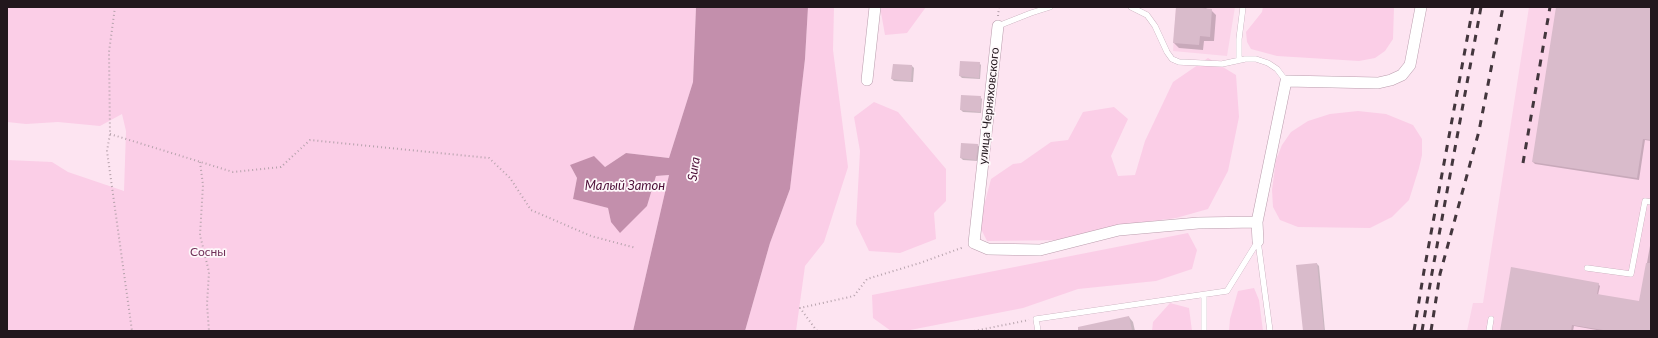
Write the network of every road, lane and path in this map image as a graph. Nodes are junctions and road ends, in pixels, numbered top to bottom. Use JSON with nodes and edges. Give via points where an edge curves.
{"nodes":[{"id":1,"x":115,"y":7,"type":"edge"},
{"id":2,"x":875,"y":7,"type":"edge"},
{"id":3,"x":1050,"y":7,"type":"edge"},
{"id":4,"x":1131,"y":7,"type":"edge"},
{"id":5,"x":1243,"y":7,"type":"edge"},
{"id":6,"x":1421,"y":7,"type":"edge"},
{"id":7,"x":998,"y":26,"type":"joint"},
{"id":8,"x":1239,"y":60,"type":"junction"},
{"id":9,"x":867,"y":80,"type":"dead end"},
{"id":10,"x":1286,"y":81,"type":"junction"},
{"id":11,"x":110,"y":134,"type":"junction"},
{"id":12,"x":200,"y":162,"type":"junction"},
{"id":13,"x":1651,"y":202,"type":"edge"},
{"id":14,"x":1257,"y":222,"type":"junction"},
{"id":15,"x":1258,"y":240,"type":"junction"},
{"id":16,"x":974,"y":243,"type":"junction"},
{"id":17,"x":636,"y":248,"type":"dead end"},
{"id":18,"x":1587,"y":268,"type":"dead end"},
{"id":19,"x":1204,"y":295,"type":"junction"},
{"id":20,"x":1036,"y":318,"type":"junction"},
{"id":21,"x":1490,"y":319,"type":"dead end"},
{"id":22,"x":132,"y":331,"type":"edge"},
{"id":23,"x":209,"y":331,"type":"edge"},
{"id":24,"x":816,"y":331,"type":"edge"},
{"id":25,"x":974,"y":331,"type":"edge"},
{"id":26,"x":1038,"y":331,"type":"edge"},
{"id":27,"x":1204,"y":331,"type":"edge"},
{"id":28,"x":1270,"y":331,"type":"edge"},
{"id":29,"x":1489,"y":331,"type":"edge"}],
"edges":[{"from":1,"to":11,"type":"path","via":[[109,52]]},
{"from":2,"to":9,"type":"street"},
{"from":3,"to":7,"type":"lane"},
{"from":4,"to":8,"type":"lane","via":[[1147,15],[1172,59],[1179,62],[1222,64]]},
{"from":5,"to":8,"type":"lane"},
{"from":6,"to":10,"type":"street","via":[[1410,65],[1402,75],[1378,83]]},
{"from":7,"to":16,"type":"street","name":"улица Черняховского"},
{"from":8,"to":10,"type":"lane","via":[[1256,59],[1268,62]]},
{"from":10,"to":14,"type":"street"},
{"from":11,"to":12,"type":"path"},
{"from":11,"to":22,"type":"path","via":[[107,151]]},
{"from":12,"to":17,"type":"path","via":[[233,172],[281,167],[310,140],[489,158],[510,178],[531,210],[591,236]]},
{"from":12,"to":23,"type":"path","via":[[200,235],[209,272]]},
{"from":13,"to":18,"type":"lane","via":[[1645,201],[1631,274]]},
{"from":14,"to":15,"type":"street"},
{"from":14,"to":16,"type":"street","via":[[1198,223],[1119,230],[1040,250],[988,249]]},
{"from":15,"to":19,"type":"lane","via":[[1227,291]]},
{"from":15,"to":28,"type":"lane"},
{"from":16,"to":24,"type":"path","via":[[867,279],[854,296],[800,308]]},
{"from":19,"to":20,"type":"lane"},
{"from":19,"to":27,"type":"lane"},
{"from":20,"to":25,"type":"path"},
{"from":20,"to":26,"type":"lane"},
{"from":21,"to":29,"type":"lane"}]}
